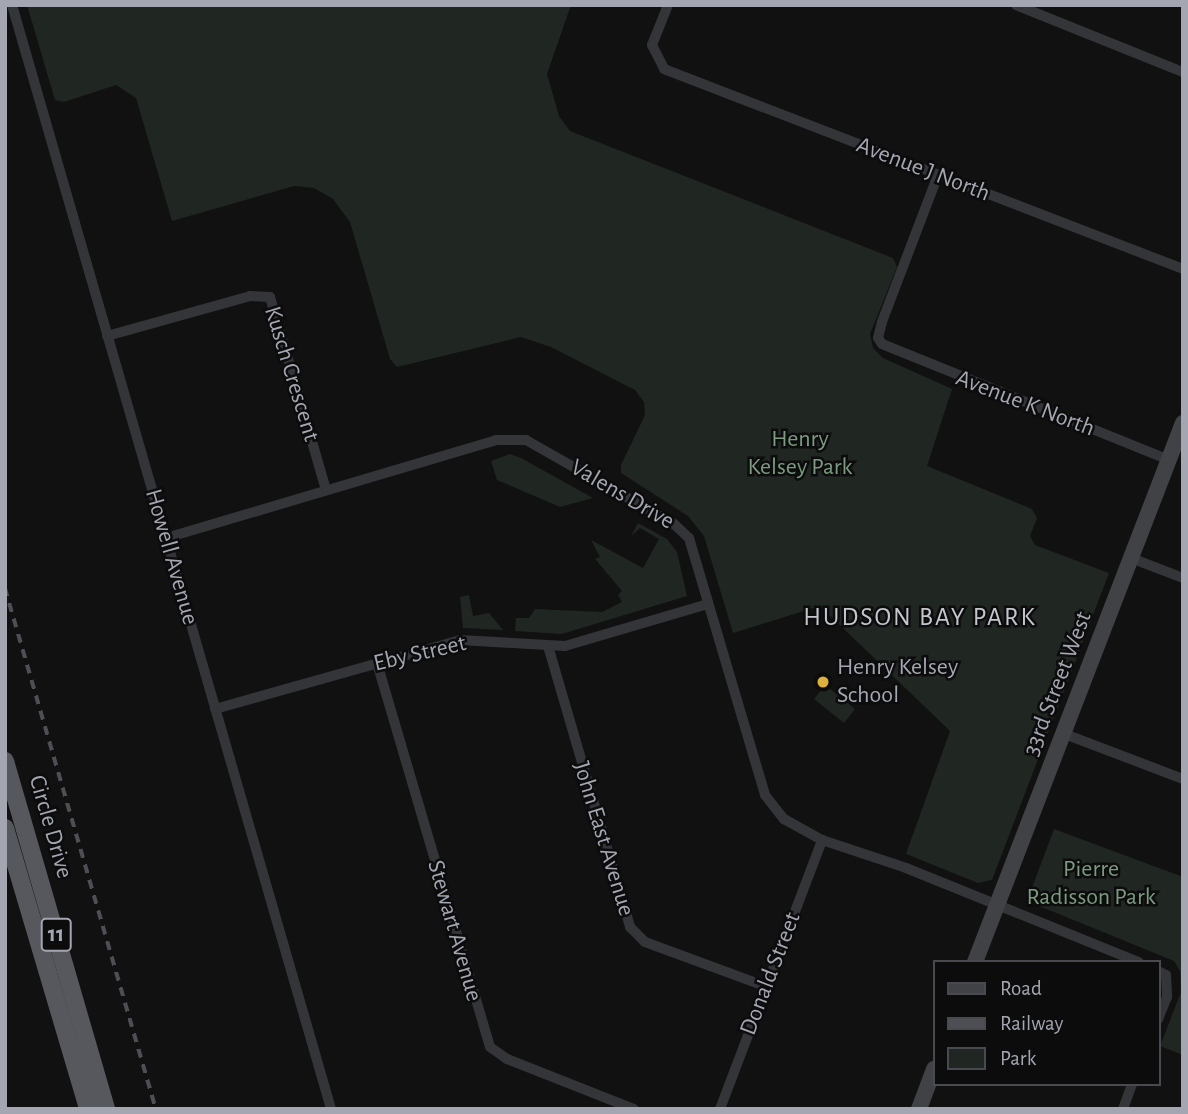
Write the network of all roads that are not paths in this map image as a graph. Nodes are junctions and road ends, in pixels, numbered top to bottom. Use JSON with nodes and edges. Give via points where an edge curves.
{"nodes":[{"id":1,"x":12,"y":5,"type":"edge"},
{"id":2,"x":668,"y":5,"type":"edge"},
{"id":3,"x":1016,"y":5,"type":"edge"},
{"id":4,"x":1183,"y":72,"type":"edge"},
{"id":5,"x":938,"y":175,"type":"junction"},
{"id":6,"x":1183,"y":269,"type":"edge"},
{"id":7,"x":107,"y":335,"type":"junction"},
{"id":8,"x":1183,"y":423,"type":"edge"},
{"id":9,"x":1169,"y":460,"type":"junction"},
{"id":10,"x":326,"y":490,"type":"junction"},
{"id":11,"x":166,"y":538,"type":"junction"},
{"id":12,"x":1131,"y":558,"type":"junction"},
{"id":13,"x":1183,"y":578,"type":"edge"},
{"id":14,"x":708,"y":604,"type":"junction"},
{"id":15,"x":548,"y":646,"type":"junction"},
{"id":16,"x":377,"y":663,"type":"junction"},
{"id":17,"x":215,"y":709,"type":"junction"},
{"id":18,"x":1062,"y":733,"type":"junction"},
{"id":19,"x":5,"y":761,"type":"edge"},
{"id":20,"x":1183,"y":779,"type":"edge"},
{"id":21,"x":5,"y":828,"type":"edge"},
{"id":22,"x":822,"y":840,"type":"junction"},
{"id":23,"x":999,"y":905,"type":"junction"},
{"id":24,"x":976,"y":960,"type":"edge"},
{"id":25,"x":1134,"y":960,"type":"edge"},
{"id":26,"x":1160,"y":972,"type":"edge"},
{"id":27,"x":767,"y":987,"type":"junction"},
{"id":28,"x":1160,"y":1014,"type":"edge"},
{"id":29,"x":932,"y":1074,"type":"edge"},
{"id":30,"x":1131,"y":1086,"type":"edge"},
{"id":31,"x":88,"y":1109,"type":"edge"},
{"id":32,"x":106,"y":1109,"type":"edge"},
{"id":33,"x":331,"y":1109,"type":"edge"},
{"id":34,"x":634,"y":1109,"type":"edge"},
{"id":35,"x":720,"y":1109,"type":"edge"},
{"id":36,"x":919,"y":1109,"type":"edge"},
{"id":37,"x":1123,"y":1109,"type":"edge"}],
"edges":[{"from":1,"to":7,"type":"street","name":"Howell Avenue"},
{"from":2,"to":5,"type":"street","name":"Avenue J North","via":[[652,46],[664,69]]},
{"from":3,"to":4,"type":"street"},
{"from":5,"to":6,"type":"street","name":"Avenue J North"},
{"from":5,"to":9,"type":"street","name":"Avenue K North","via":[[882,321],[878,338],[882,344]]},
{"from":7,"to":10,"type":"street","name":"Kusch Crescent","via":[[250,296],[270,297]]},
{"from":7,"to":11,"type":"street","name":"Howell Avenue"},
{"from":8,"to":9,"type":"main road","name":"33rd Street West"},
{"from":9,"to":12,"type":"main road","name":"33rd Street West"},
{"from":10,"to":11,"type":"street","name":"Valens Drive"},
{"from":10,"to":14,"type":"street","name":"Valens Drive","via":[[505,437],[526,440],[682,530],[689,538]]},
{"from":11,"to":17,"type":"street","name":"Howell Avenue"},
{"from":12,"to":13,"type":"street"},
{"from":12,"to":18,"type":"main road","name":"33rd Street West"},
{"from":14,"to":15,"type":"street","name":"Eby Street","via":[[565,646]]},
{"from":14,"to":22,"type":"street","name":"Valens Drive","via":[[765,795],[784,819]]},
{"from":15,"to":16,"type":"street","name":"Eby Street","via":[[460,640]]},
{"from":15,"to":27,"type":"street","name":"John East Avenue","via":[[630,927],[645,942]]},
{"from":16,"to":17,"type":"street","name":"Eby Street"},
{"from":16,"to":34,"type":"street","name":"Stewart Avenue","via":[[490,1048]]},
{"from":17,"to":33,"type":"street","name":"Howell Avenue"},
{"from":18,"to":20,"type":"street"},
{"from":18,"to":23,"type":"main road","name":"33rd Street West"},
{"from":19,"to":32,"type":"highway","name":"Circle Drive","number":"11"},
{"from":21,"to":31,"type":"highway","name":"Circle Drive","number":"11"},
{"from":22,"to":23,"type":"street","name":"Valens Drive"},
{"from":22,"to":27,"type":"street","name":"Donald Street"},
{"from":23,"to":24,"type":"main road","name":"33rd Street West"},
{"from":23,"to":25,"type":"street","name":"Valens Drive"},
{"from":26,"to":28,"type":"street","via":[[1166,975],[1167,998]]},
{"from":27,"to":35,"type":"street","name":"Donald Street"},
{"from":29,"to":36,"type":"main road"},
{"from":30,"to":37,"type":"street"}]}
